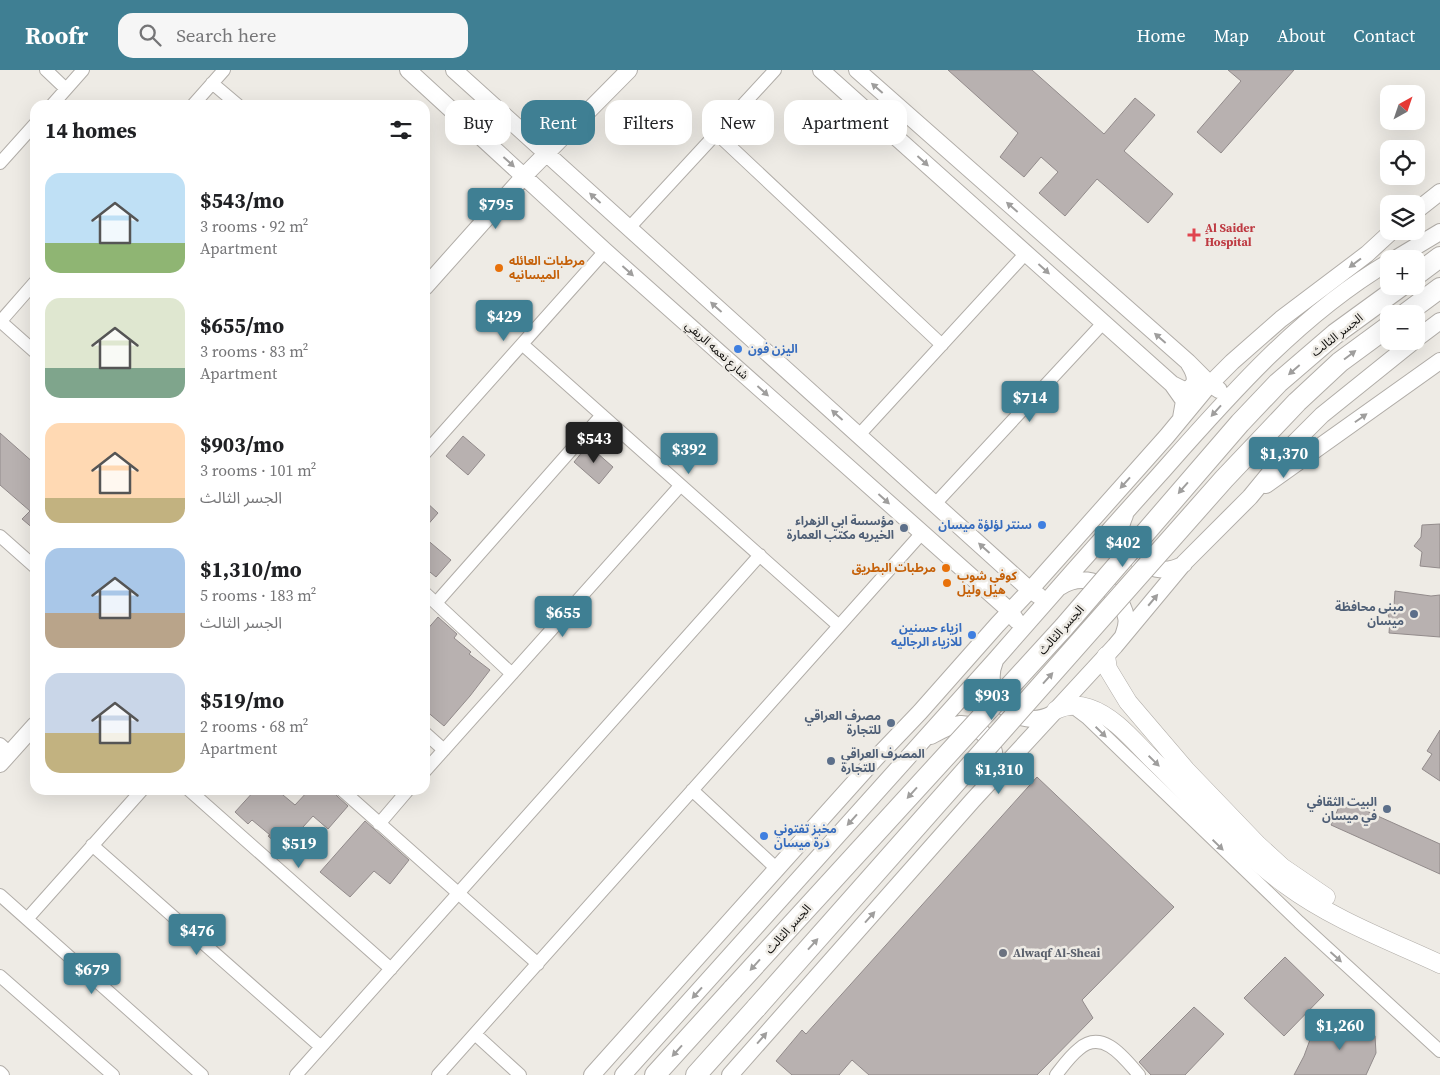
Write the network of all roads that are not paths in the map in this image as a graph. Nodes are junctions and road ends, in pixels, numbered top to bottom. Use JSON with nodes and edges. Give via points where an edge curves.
{"nodes":[{"id":1,"x":46,"y":70,"type":"edge"},
{"id":2,"x":83,"y":70,"type":"edge"},
{"id":3,"x":224,"y":70,"type":"edge"},
{"id":4,"x":408,"y":70,"type":"edge"},
{"id":5,"x":454,"y":70,"type":"edge"},
{"id":6,"x":775,"y":70,"type":"edge"},
{"id":7,"x":856,"y":70,"type":"edge"},
{"id":8,"x":625,"y":71,"type":"edge"},
{"id":9,"x":824,"y":71,"type":"edge"},
{"id":10,"x":212,"y":83,"type":"junction"},
{"id":11,"x":66,"y":89,"type":"junction"},
{"id":12,"x":56,"y":100,"type":"edge"},
{"id":13,"x":197,"y":100,"type":"edge"},
{"id":14,"x":232,"y":100,"type":"edge"},
{"id":15,"x":747,"y":100,"type":"edge"},
{"id":16,"x":30,"y":133,"type":"edge"},
{"id":17,"x":705,"y":145,"type":"edge"},
{"id":18,"x":729,"y":145,"type":"edge"},
{"id":19,"x":546,"y":153,"type":"junction"},
{"id":20,"x":0,"y":164,"type":"edge"},
{"id":21,"x":524,"y":176,"type":"junction"},
{"id":22,"x":1440,"y":192,"type":"edge"},
{"id":23,"x":1425,"y":204,"type":"edge"},
{"id":24,"x":628,"y":228,"type":"junction"},
{"id":25,"x":1440,"y":232,"type":"edge"},
{"id":26,"x":1382,"y":240,"type":"edge"},
{"id":27,"x":1410,"y":250,"type":"edge"},
{"id":28,"x":605,"y":251,"type":"junction"},
{"id":29,"x":1026,"y":253,"type":"junction"},
{"id":30,"x":1440,"y":257,"type":"edge"},
{"id":31,"x":1380,"y":268,"type":"edge"},
{"id":32,"x":1425,"y":268,"type":"edge"},
{"id":33,"x":430,"y":277,"type":"edge"},
{"id":34,"x":30,"y":288,"type":"edge"},
{"id":35,"x":1440,"y":288,"type":"edge"},
{"id":36,"x":1389,"y":295,"type":"edge"},
{"id":37,"x":1417,"y":305,"type":"edge"},
{"id":38,"x":1440,"y":321,"type":"edge"},
{"id":39,"x":0,"y":322,"type":"edge"},
{"id":40,"x":1104,"y":322,"type":"junction"},
{"id":41,"x":1425,"y":332,"type":"edge"},
{"id":42,"x":1380,"y":333,"type":"edge"},
{"id":43,"x":522,"y":344,"type":"junction"},
{"id":44,"x":942,"y":345,"type":"junction"},
{"id":45,"x":30,"y":348,"type":"edge"},
{"id":46,"x":1403,"y":350,"type":"edge"},
{"id":47,"x":1440,"y":361,"type":"edge"},
{"id":48,"x":1188,"y":362,"type":"junction"},
{"id":49,"x":1245,"y":380,"type":"junction"},
{"id":50,"x":1172,"y":384,"type":"junction"},
{"id":51,"x":1210,"y":384,"type":"junction"},
{"id":52,"x":602,"y":415,"type":"junction"},
{"id":53,"x":1181,"y":418,"type":"junction"},
{"id":54,"x":859,"y":435,"type":"junction"},
{"id":55,"x":430,"y":447,"type":"edge"},
{"id":56,"x":1140,"y":466,"type":"junction"},
{"id":57,"x":1156,"y":478,"type":"junction"},
{"id":58,"x":680,"y":486,"type":"junction"},
{"id":59,"x":1250,"y":497,"type":"junction"},
{"id":60,"x":935,"y":504,"type":"junction"},
{"id":61,"x":1128,"y":509,"type":"junction"},
{"id":62,"x":922,"y":533,"type":"junction"},
{"id":63,"x":0,"y":536,"type":"edge"},
{"id":64,"x":760,"y":555,"type":"junction"},
{"id":65,"x":30,"y":563,"type":"edge"},
{"id":66,"x":1184,"y":563,"type":"junction"},
{"id":67,"x":1030,"y":590,"type":"junction"},
{"id":68,"x":1051,"y":595,"type":"junction"},
{"id":69,"x":430,"y":598,"type":"edge"},
{"id":70,"x":436,"y":603,"type":"junction"},
{"id":71,"x":1010,"y":611,"type":"junction"},
{"id":72,"x":839,"y":626,"type":"junction"},
{"id":73,"x":1018,"y":634,"type":"junction"},
{"id":74,"x":1123,"y":636,"type":"junction"},
{"id":75,"x":1106,"y":656,"type":"junction"},
{"id":76,"x":996,"y":659,"type":"junction"},
{"id":77,"x":512,"y":674,"type":"junction"},
{"id":78,"x":1057,"y":710,"type":"junction"},
{"id":79,"x":30,"y":730,"type":"edge"},
{"id":80,"x":430,"y":737,"type":"edge"},
{"id":81,"x":444,"y":750,"type":"junction"},
{"id":82,"x":914,"y":751,"type":"junction"},
{"id":83,"x":3,"y":754,"type":"edge"},
{"id":84,"x":430,"y":766,"type":"edge"},
{"id":85,"x":692,"y":790,"type":"junction"},
{"id":86,"x":137,"y":795,"type":"edge"},
{"id":87,"x":194,"y":795,"type":"edge"},
{"id":88,"x":347,"y":795,"type":"edge"},
{"id":89,"x":404,"y":795,"type":"edge"},
{"id":90,"x":973,"y":800,"type":"junction"},
{"id":91,"x":379,"y":824,"type":"junction"},
{"id":92,"x":92,"y":845,"type":"junction"},
{"id":93,"x":777,"y":869,"type":"junction"},
{"id":94,"x":459,"y":892,"type":"junction"},
{"id":95,"x":0,"y":895,"type":"edge"},
{"id":96,"x":27,"y":919,"type":"junction"},
{"id":97,"x":1357,"y":921,"type":"junction"},
{"id":98,"x":1440,"y":955,"type":"edge"},
{"id":99,"x":538,"y":964,"type":"junction"},
{"id":100,"x":1440,"y":964,"type":"edge"},
{"id":101,"x":390,"y":969,"type":"junction"},
{"id":102,"x":0,"y":976,"type":"edge"},
{"id":103,"x":475,"y":1034,"type":"junction"},
{"id":104,"x":320,"y":1047,"type":"junction"},
{"id":105,"x":1440,"y":1051,"type":"edge"},
{"id":106,"x":597,"y":1069,"type":"edge"},
{"id":107,"x":0,"y":1072,"type":"edge"},
{"id":108,"x":3,"y":1075,"type":"edge"},
{"id":109,"x":113,"y":1075,"type":"edge"},
{"id":110,"x":202,"y":1075,"type":"edge"},
{"id":111,"x":296,"y":1075,"type":"edge"},
{"id":112,"x":438,"y":1075,"type":"edge"},
{"id":113,"x":520,"y":1075,"type":"edge"},
{"id":114,"x":616,"y":1075,"type":"edge"},
{"id":115,"x":623,"y":1075,"type":"edge"},
{"id":116,"x":656,"y":1075,"type":"edge"},
{"id":117,"x":696,"y":1075,"type":"edge"},
{"id":118,"x":730,"y":1075,"type":"edge"},
{"id":119,"x":1056,"y":1075,"type":"edge"},
{"id":120,"x":1139,"y":1075,"type":"edge"}],
"edges":[{"from":1,"to":11,"type":"street"},
{"from":2,"to":11,"type":"street"},
{"from":3,"to":10,"type":"street"},
{"from":4,"to":21,"type":"street","name":"شارع نعمه الريفي","one_way":true},
{"from":5,"to":19,"type":"street"},
{"from":6,"to":15,"type":"street"},
{"from":48,"to":7,"type":"street","one_way":true},
{"from":8,"to":19,"type":"street"},
{"from":9,"to":29,"type":"street","one_way":true},
{"from":10,"to":13,"type":"street"},
{"from":10,"to":14,"type":"street"},
{"from":11,"to":12,"type":"street"},
{"from":16,"to":20,"type":"street"},
{"from":17,"to":24,"type":"street"},
{"from":18,"to":44,"type":"street"},
{"from":19,"to":21,"type":"street"},
{"from":24,"to":19,"type":"street","one_way":true},
{"from":21,"to":28,"type":"street","name":"شارع نعمه الريفي"},
{"from":21,"to":33,"type":"street"},
{"from":22,"to":23,"type":"street"},
{"from":54,"to":24,"type":"street","one_way":true},
{"from":25,"to":27,"type":"street"},
{"from":26,"to":51,"type":"street","one_way":true,"via":[[1254,342]]},
{"from":28,"to":43,"type":"street"},
{"from":28,"to":62,"type":"street","name":"شارع نعمه الريفي","one_way":true},
{"from":29,"to":40,"type":"street","one_way":true},
{"from":29,"to":44,"type":"street"},
{"from":30,"to":32,"type":"main road"},
{"from":31,"to":49,"type":"street","via":[[1318,313]]},
{"from":34,"to":39,"type":"street"},
{"from":35,"to":37,"type":"main road"},
{"from":36,"to":116,"type":"main road","name":"الجسر الثالث","one_way":true,"bridge":true,"via":[[1335,334],[1278,383],[1246,417],[1064,627]]},
{"from":38,"to":41,"type":"street"},
{"from":39,"to":45,"type":"street"},
{"from":40,"to":50,"type":"street"},
{"from":40,"to":60,"type":"street"},
{"from":117,"to":42,"type":"main road","name":"الجسر الثالث","one_way":true,"bridge":true,"via":[[1224,479],[1340,362]]},
{"from":43,"to":52,"type":"street"},
{"from":43,"to":55,"type":"street"},
{"from":44,"to":54,"type":"street"},
{"from":46,"to":59,"type":"street","via":[[1322,415]]},
{"from":59,"to":47,"type":"street","one_way":true},
{"from":48,"to":50,"type":"street","via":[[1196,376],[1193,385],[1184,390]]},
{"from":48,"to":51,"type":"street"},
{"from":49,"to":51,"type":"street","via":[[1230,390],[1219,390]]},
{"from":49,"to":57,"type":"street","one_way":true},
{"from":50,"to":53,"type":"street","via":[[1184,401]]},
{"from":51,"to":53,"type":"street"},
{"from":52,"to":58,"type":"street"},
{"from":52,"to":70,"type":"street"},
{"from":53,"to":56,"type":"street"},
{"from":54,"to":60,"type":"street"},
{"from":56,"to":57,"type":"street"},
{"from":56,"to":67,"type":"street","one_way":true},
{"from":57,"to":61,"type":"street"},
{"from":58,"to":64,"type":"street"},
{"from":58,"to":77,"type":"street"},
{"from":59,"to":66,"type":"street"},
{"from":67,"to":60,"type":"street","one_way":true},
{"from":61,"to":66,"type":"street","via":[[1120,529],[1120,540],[1135,558],[1157,570],[1168,570]]},
{"from":61,"to":68,"type":"street"},
{"from":62,"to":71,"type":"street","name":"شارع نعمه الريفي"},
{"from":62,"to":72,"type":"street"},
{"from":63,"to":65,"type":"street"},
{"from":64,"to":72,"type":"street"},
{"from":64,"to":94,"type":"street"},
{"from":74,"to":66,"type":"street","one_way":true},
{"from":67,"to":68,"type":"street","via":[[1043,597]]},
{"from":67,"to":71,"type":"street"},
{"from":68,"to":73,"type":"street"},
{"from":68,"to":74,"type":"street","via":[[1062,586],[1078,580],[1088,580],[1109,589],[1126,617]]},
{"from":69,"to":70,"type":"street"},
{"from":70,"to":77,"type":"street"},
{"from":71,"to":73,"type":"street","name":"شارع نعمه الريفي","via":[[1018,622]]},
{"from":71,"to":93,"type":"street"},
{"from":72,"to":85,"type":"street"},
{"from":73,"to":76,"type":"street"},
{"from":74,"to":75,"type":"street"},
{"from":75,"to":78,"type":"street"},
{"from":75,"to":97,"type":"main road","via":[[1108,669],[1128,702],[1237,825],[1282,867]]},
{"from":76,"to":78,"type":"street","via":[[990,678],[993,690],[1007,709],[1027,719],[1044,718]]},
{"from":76,"to":82,"type":"street"},
{"from":77,"to":81,"type":"street"},
{"from":78,"to":90,"type":"street"},
{"from":78,"to":97,"type":"main road","one_way":true,"via":[[1077,705],[1091,708],[1117,725],[1261,865],[1311,901]]},
{"from":78,"to":105,"type":"street","one_way":true,"via":[[1075,710],[1087,718],[1299,922]]},
{"from":79,"to":83,"type":"street"},
{"from":80,"to":81,"type":"street"},
{"from":81,"to":84,"type":"street"},
{"from":82,"to":90,"type":"street","via":[[943,729],[962,724],[976,728],[988,739],[994,752],[993,768],[987,782]]},
{"from":82,"to":115,"type":"street","one_way":true},
{"from":85,"to":93,"type":"street"},
{"from":85,"to":99,"type":"street"},
{"from":86,"to":92,"type":"street"},
{"from":87,"to":101,"type":"street"},
{"from":88,"to":91,"type":"street"},
{"from":89,"to":91,"type":"street"},
{"from":118,"to":90,"type":"street","one_way":true},
{"from":91,"to":94,"type":"street"},
{"from":92,"to":96,"type":"street"},
{"from":92,"to":104,"type":"street"},
{"from":93,"to":106,"type":"street"},
{"from":94,"to":99,"type":"street"},
{"from":94,"to":101,"type":"street"},
{"from":95,"to":96,"type":"street"},
{"from":96,"to":110,"type":"street"},
{"from":97,"to":98,"type":"main road"},
{"from":97,"to":100,"type":"main road"},
{"from":99,"to":103,"type":"street"},
{"from":101,"to":104,"type":"street"},
{"from":102,"to":109,"type":"street"},
{"from":103,"to":112,"type":"street"},
{"from":103,"to":113,"type":"street"},
{"from":104,"to":111,"type":"street"},
{"from":106,"to":114,"type":"street"},
{"from":107,"to":108,"type":"street"},
{"from":119,"to":120,"type":"street","via":[[1080,1047],[1100,1042],[1110,1045]]}]}
